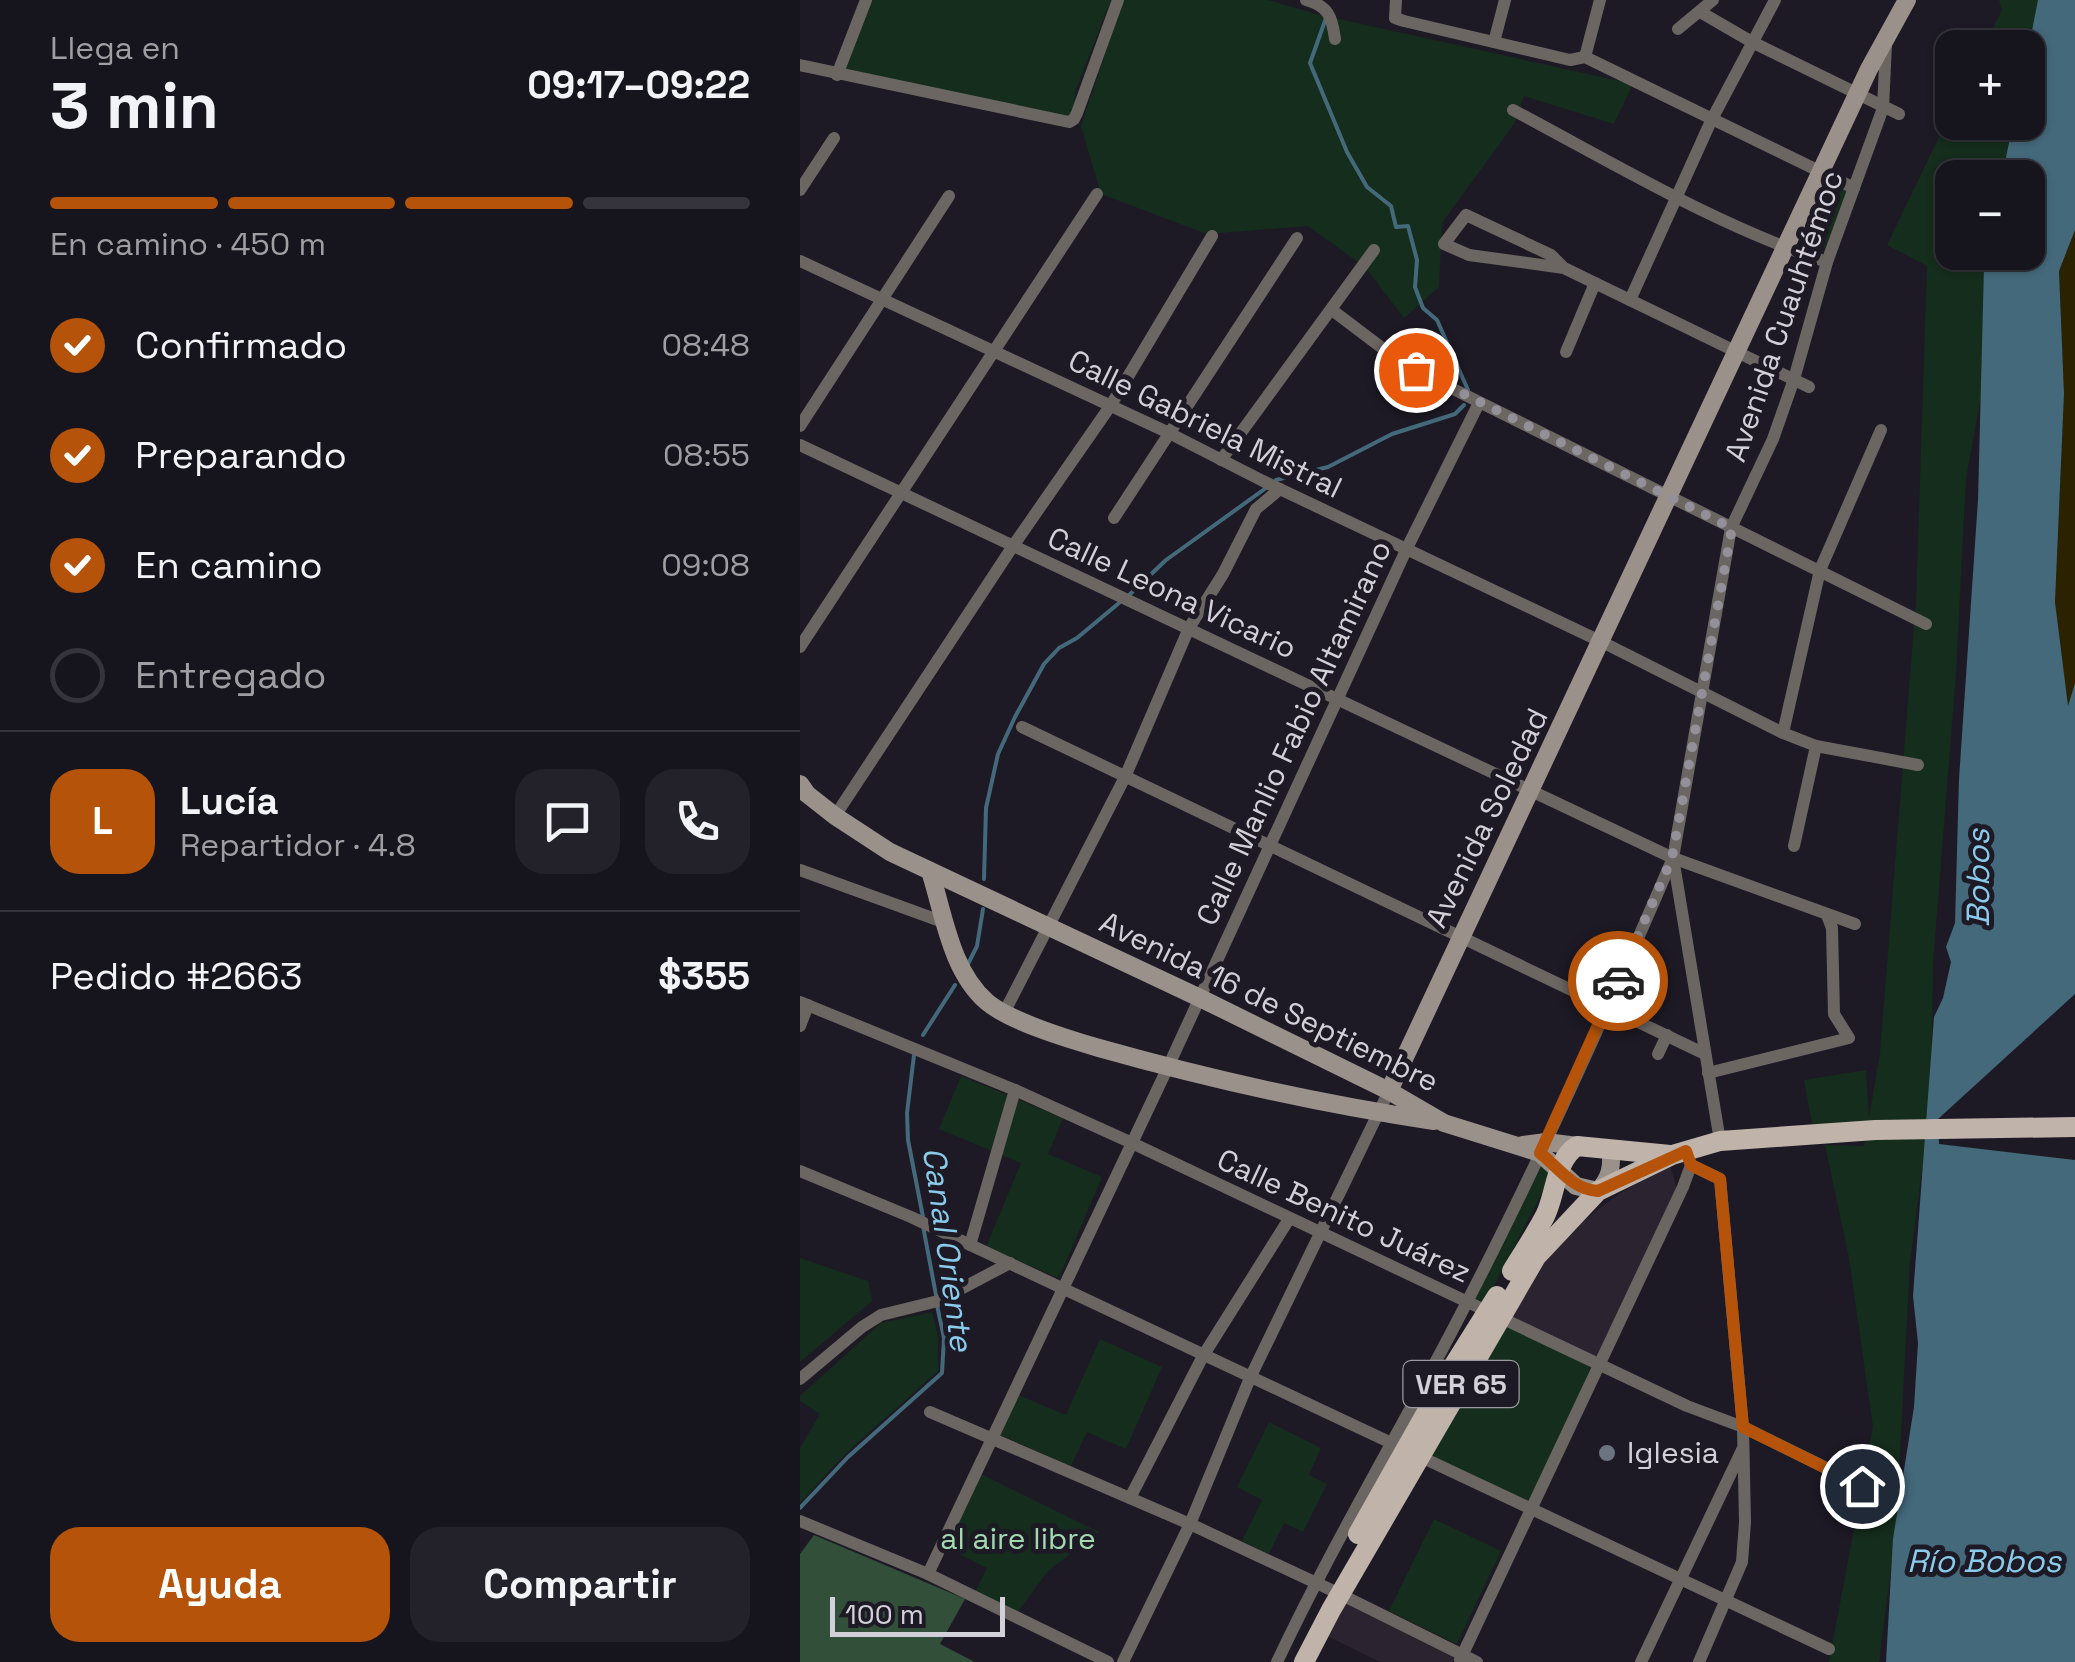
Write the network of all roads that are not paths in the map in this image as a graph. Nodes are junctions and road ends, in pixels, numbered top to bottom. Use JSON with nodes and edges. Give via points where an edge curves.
{"nodes":[{"id":1,"x":866,"y":0,"type":"edge"},
{"id":2,"x":1118,"y":0,"type":"edge"},
{"id":3,"x":1306,"y":0,"type":"edge"},
{"id":4,"x":1396,"y":0,"type":"edge"},
{"id":5,"x":1505,"y":0,"type":"edge"},
{"id":6,"x":1600,"y":0,"type":"edge"},
{"id":7,"x":1713,"y":0,"type":"edge"},
{"id":8,"x":1775,"y":0,"type":"edge"},
{"id":9,"x":1907,"y":0,"type":"edge"},
{"id":10,"x":1702,"y":13,"type":"junction"},
{"id":11,"x":1678,"y":29,"type":"dead end"},
{"id":12,"x":1886,"y":37,"type":"junction"},
{"id":13,"x":1335,"y":39,"type":"dead end"},
{"id":14,"x":1494,"y":42,"type":"junction"},
{"id":15,"x":1752,"y":42,"type":"junction"},
{"id":16,"x":1585,"y":58,"type":"junction"},
{"id":17,"x":800,"y":65,"type":"edge"},
{"id":18,"x":837,"y":75,"type":"junction"},
{"id":19,"x":1857,"y":95,"type":"junction"},
{"id":20,"x":1883,"y":108,"type":"junction"},
{"id":21,"x":1513,"y":110,"type":"dead end"},
{"id":22,"x":1899,"y":114,"type":"dead end"},
{"id":23,"x":1711,"y":121,"type":"junction"},
{"id":24,"x":834,"y":138,"type":"dead end"},
{"id":25,"x":1821,"y":172,"type":"junction"},
{"id":26,"x":1854,"y":188,"type":"junction"},
{"id":27,"x":800,"y":190,"type":"edge"},
{"id":28,"x":1097,"y":194,"type":"dead end"},
{"id":29,"x":949,"y":196,"type":"dead end"},
{"id":30,"x":1676,"y":196,"type":"junction"},
{"id":31,"x":1212,"y":236,"type":"dead end"},
{"id":32,"x":1297,"y":238,"type":"dead end"},
{"id":33,"x":1786,"y":248,"type":"junction"},
{"id":34,"x":1374,"y":250,"type":"dead end"},
{"id":35,"x":800,"y":260,"type":"edge"},
{"id":36,"x":1828,"y":262,"type":"junction"},
{"id":37,"x":1564,"y":268,"type":"junction"},
{"id":38,"x":1594,"y":283,"type":"junction"},
{"id":39,"x":882,"y":298,"type":"junction"},
{"id":40,"x":1630,"y":300,"type":"junction"},
{"id":41,"x":1332,"y":310,"type":"junction"},
{"id":42,"x":996,"y":350,"type":"junction"},
{"id":43,"x":1737,"y":350,"type":"junction"},
{"id":44,"x":1566,"y":352,"type":"dead end"},
{"id":45,"x":1794,"y":379,"type":"junction"},
{"id":46,"x":1809,"y":387,"type":"dead end"},
{"id":47,"x":1480,"y":403,"type":"junction"},
{"id":48,"x":1111,"y":405,"type":"junction"},
{"id":49,"x":800,"y":426,"type":"edge"},
{"id":50,"x":1881,"y":430,"type":"dead end"},
{"id":51,"x":1167,"y":432,"type":"junction"},
{"id":52,"x":800,"y":445,"type":"edge"},
{"id":53,"x":1221,"y":460,"type":"junction"},
{"id":54,"x":1280,"y":489,"type":"junction"},
{"id":55,"x":901,"y":495,"type":"junction"},
{"id":56,"x":1667,"y":495,"type":"junction"},
{"id":57,"x":1114,"y":518,"type":"dead end"},
{"id":58,"x":1732,"y":528,"type":"junction"},
{"id":59,"x":1013,"y":546,"type":"junction"},
{"id":60,"x":1407,"y":548,"type":"junction"},
{"id":61,"x":1820,"y":570,"type":"junction"},
{"id":62,"x":1926,"y":624,"type":"dead end"},
{"id":63,"x":1189,"y":628,"type":"junction"},
{"id":64,"x":1602,"y":642,"type":"junction"},
{"id":65,"x":800,"y":648,"type":"edge"},
{"id":66,"x":1703,"y":693,"type":"junction"},
{"id":67,"x":1337,"y":698,"type":"junction"},
{"id":68,"x":1022,"y":727,"type":"dead end"},
{"id":69,"x":1784,"y":733,"type":"junction"},
{"id":70,"x":1816,"y":746,"type":"junction"},
{"id":71,"x":1918,"y":765,"type":"dead end"},
{"id":72,"x":1125,"y":777,"type":"junction"},
{"id":73,"x":800,"y":784,"type":"edge"},
{"id":74,"x":1532,"y":790,"type":"junction"},
{"id":75,"x":835,"y":816,"type":"junction"},
{"id":76,"x":1270,"y":843,"type":"junction"},
{"id":77,"x":1794,"y":846,"type":"dead end"},
{"id":78,"x":1672,"y":858,"type":"junction"},
{"id":79,"x":800,"y":870,"type":"edge"},
{"id":80,"x":930,"y":871,"type":"junction"},
{"id":81,"x":1826,"y":916,"type":"junction"},
{"id":82,"x":946,"y":923,"type":"junction"},
{"id":83,"x":1855,"y":924,"type":"dead end"},
{"id":84,"x":1048,"y":927,"type":"junction"},
{"id":85,"x":1461,"y":936,"type":"junction"},
{"id":86,"x":1200,"y":998,"type":"junction"},
{"id":87,"x":804,"y":1004,"type":"edge"},
{"id":88,"x":1607,"y":1006,"type":"junction"},
{"id":89,"x":1005,"y":1011,"type":"junction"},
{"id":90,"x":800,"y":1026,"type":"edge"},
{"id":91,"x":1667,"y":1036,"type":"junction"},
{"id":92,"x":1658,"y":1054,"type":"dead end"},
{"id":93,"x":1703,"y":1054,"type":"junction"},
{"id":94,"x":1168,"y":1067,"type":"junction"},
{"id":95,"x":1708,"y":1073,"type":"junction"},
{"id":96,"x":1015,"y":1090,"type":"junction"},
{"id":97,"x":1390,"y":1091,"type":"junction"},
{"id":98,"x":1380,"y":1113,"type":"junction"},
{"id":99,"x":1444,"y":1122,"type":"junction"},
{"id":100,"x":2075,"y":1127,"type":"edge"},
{"id":101,"x":1720,"y":1141,"type":"junction"},
{"id":102,"x":1132,"y":1143,"type":"junction"},
{"id":103,"x":1577,"y":1146,"type":"junction"},
{"id":104,"x":1543,"y":1148,"type":"junction"},
{"id":105,"x":1610,"y":1149,"type":"junction"},
{"id":106,"x":1683,"y":1157,"type":"junction"},
{"id":107,"x":1561,"y":1170,"type":"junction"},
{"id":108,"x":800,"y":1172,"type":"edge"},
{"id":109,"x":1598,"y":1191,"type":"junction"},
{"id":110,"x":1290,"y":1219,"type":"junction"},
{"id":111,"x":1318,"y":1232,"type":"junction"},
{"id":112,"x":970,"y":1245,"type":"junction"},
{"id":113,"x":1010,"y":1264,"type":"junction"},
{"id":114,"x":1064,"y":1290,"type":"junction"},
{"id":115,"x":1468,"y":1301,"type":"junction"},
{"id":116,"x":1494,"y":1313,"type":"junction"},
{"id":117,"x":1202,"y":1356,"type":"junction"},
{"id":118,"x":1600,"y":1364,"type":"junction"},
{"id":119,"x":1250,"y":1378,"type":"junction"},
{"id":120,"x":800,"y":1380,"type":"edge"},
{"id":121,"x":930,"y":1412,"type":"dead end"},
{"id":122,"x":1743,"y":1427,"type":"junction"},
{"id":123,"x":991,"y":1437,"type":"junction"},
{"id":124,"x":1744,"y":1448,"type":"junction"},
{"id":125,"x":1404,"y":1451,"type":"junction"},
{"id":126,"x":1862,"y":1486,"type":"dead end"},
{"id":127,"x":1130,"y":1498,"type":"junction"},
{"id":128,"x":1531,"y":1510,"type":"junction"},
{"id":129,"x":800,"y":1521,"type":"edge"},
{"id":130,"x":1190,"y":1524,"type":"junction"},
{"id":131,"x":928,"y":1574,"type":"junction"},
{"id":132,"x":1678,"y":1579,"type":"junction"},
{"id":133,"x":1328,"y":1588,"type":"junction"},
{"id":134,"x":1727,"y":1602,"type":"junction"},
{"id":135,"x":1829,"y":1649,"type":"dead end"},
{"id":136,"x":1461,"y":1659,"type":"edge"},
{"id":137,"x":1108,"y":1662,"type":"edge"},
{"id":138,"x":1123,"y":1662,"type":"edge"},
{"id":139,"x":1277,"y":1662,"type":"edge"},
{"id":140,"x":1291,"y":1662,"type":"edge"},
{"id":141,"x":1304,"y":1662,"type":"edge"},
{"id":142,"x":1477,"y":1662,"type":"edge"},
{"id":143,"x":1641,"y":1662,"type":"edge"},
{"id":144,"x":1699,"y":1662,"type":"edge"}],
"edges":[{"from":1,"to":18,"type":"street"},
{"from":2,"to":18,"type":"street","via":[[1068,122]]},
{"from":3,"to":13,"type":"street","via":[[1328,11]]},
{"from":4,"to":14,"type":"street","via":[[1396,18]]},
{"from":5,"to":14,"type":"street"},
{"from":6,"to":16,"type":"street"},
{"from":7,"to":10,"type":"street"},
{"from":8,"to":15,"type":"street"},
{"from":9,"to":12,"type":"main road","name":"Avenida Soledad"},
{"from":10,"to":11,"type":"street"},
{"from":10,"to":15,"type":"street"},
{"from":12,"to":19,"type":"main road","name":"Avenida Soledad"},
{"from":12,"to":20,"type":"street","name":"Avenida Cuauhtémoc"},
{"from":14,"to":16,"type":"street"},
{"from":15,"to":19,"type":"street"},
{"from":15,"to":23,"type":"street"},
{"from":16,"to":23,"type":"street"},
{"from":17,"to":18,"type":"street"},
{"from":19,"to":20,"type":"street"},
{"from":19,"to":25,"type":"main road","name":"Avenida Soledad"},
{"from":20,"to":22,"type":"street"},
{"from":20,"to":26,"type":"street","name":"Avenida Cuauhtémoc"},
{"from":21,"to":30,"type":"street"},
{"from":23,"to":25,"type":"street"},
{"from":23,"to":30,"type":"street"},
{"from":24,"to":27,"type":"street"},
{"from":25,"to":26,"type":"street"},
{"from":25,"to":33,"type":"main road","name":"Avenida Soledad"},
{"from":26,"to":36,"type":"street","name":"Avenida Cuauhtémoc"},
{"from":28,"to":42,"type":"street"},
{"from":29,"to":39,"type":"street"},
{"from":30,"to":33,"type":"street"},
{"from":30,"to":40,"type":"street"},
{"from":31,"to":48,"type":"street"},
{"from":32,"to":51,"type":"street"},
{"from":33,"to":36,"type":"street"},
{"from":33,"to":43,"type":"main road","name":"Avenida Soledad"},
{"from":34,"to":41,"type":"street"},
{"from":35,"to":39,"type":"street","name":"Calle Gabriela Mistral"},
{"from":36,"to":45,"type":"street","name":"Avenida Cuauhtémoc"},
{"from":37,"to":37,"type":"street","via":[[1469,255],[1444,244],[1466,215],[1551,255]]},
{"from":37,"to":38,"type":"street"},
{"from":38,"to":40,"type":"street"},
{"from":38,"to":44,"type":"street"},
{"from":39,"to":42,"type":"street","name":"Calle Gabriela Mistral"},
{"from":39,"to":49,"type":"street"},
{"from":40,"to":43,"type":"street"},
{"from":41,"to":47,"type":"street","via":[[1394,357]]},
{"from":41,"to":53,"type":"street"},
{"from":42,"to":48,"type":"street","name":"Calle Gabriela Mistral"},
{"from":42,"to":55,"type":"street"},
{"from":43,"to":45,"type":"street"},
{"from":43,"to":56,"type":"main road","name":"Avenida Soledad"},
{"from":45,"to":46,"type":"street"},
{"from":45,"to":58,"type":"street","name":"Avenida Cuauhtémoc"},
{"from":47,"to":56,"type":"street"},
{"from":47,"to":60,"type":"street","name":"Calle Manlio Fabio Altamirano"},
{"from":48,"to":51,"type":"street","name":"Calle Gabriela Mistral"},
{"from":48,"to":59,"type":"street"},
{"from":50,"to":61,"type":"street"},
{"from":51,"to":53,"type":"street","name":"Calle Gabriela Mistral"},
{"from":51,"to":57,"type":"street"},
{"from":52,"to":55,"type":"street","name":"Calle Leona Vicario"},
{"from":53,"to":54,"type":"street","name":"Calle Gabriela Mistral"},
{"from":54,"to":60,"type":"street","name":"Calle Gabriela Mistral"},
{"from":54,"to":63,"type":"street","via":[[1256,509]]},
{"from":55,"to":59,"type":"street","name":"Calle Leona Vicario"},
{"from":55,"to":65,"type":"street"},
{"from":56,"to":58,"type":"street"},
{"from":56,"to":64,"type":"main road","name":"Avenida Soledad"},
{"from":58,"to":61,"type":"street"},
{"from":58,"to":66,"type":"street","name":"Avenida Cuauhtémoc"},
{"from":59,"to":63,"type":"street","name":"Calle Leona Vicario"},
{"from":59,"to":75,"type":"street"},
{"from":60,"to":64,"type":"street","name":"Calle Gabriela Mistral"},
{"from":60,"to":67,"type":"street","name":"Calle Manlio Fabio Altamirano"},
{"from":61,"to":62,"type":"street"},
{"from":61,"to":69,"type":"street"},
{"from":63,"to":67,"type":"street","name":"Calle Leona Vicario"},
{"from":63,"to":72,"type":"street"},
{"from":64,"to":66,"type":"street","name":"Calle Gabriela Mistral"},
{"from":64,"to":74,"type":"main road","name":"Avenida Soledad"},
{"from":66,"to":69,"type":"street","name":"Calle Gabriela Mistral"},
{"from":66,"to":78,"type":"street","name":"Avenida Cuauhtémoc"},
{"from":67,"to":74,"type":"street","name":"Calle Leona Vicario"},
{"from":67,"to":76,"type":"street","name":"Calle Manlio Fabio Altamirano"},
{"from":68,"to":72,"type":"street"},
{"from":69,"to":70,"type":"street","name":"Calle Gabriela Mistral"},
{"from":70,"to":71,"type":"street","name":"Calle Gabriela Mistral"},
{"from":70,"to":77,"type":"street"},
{"from":72,"to":76,"type":"street"},
{"from":72,"to":84,"type":"street"},
{"from":73,"to":75,"type":"main road","name":"Avenida 16 de Septiembre"},
{"from":74,"to":78,"type":"street","name":"Calle Leona Vicario"},
{"from":74,"to":85,"type":"main road","name":"Avenida Soledad"},
{"from":75,"to":80,"type":"main road","name":"Avenida 16 de Septiembre"},
{"from":76,"to":85,"type":"street"},
{"from":76,"to":86,"type":"street","name":"Calle Manlio Fabio Altamirano"},
{"from":78,"to":81,"type":"street","name":"Calle Leona Vicario"},
{"from":78,"to":88,"type":"street"},
{"from":78,"to":93,"type":"street","name":"Avenida Cuauhtémoc"},
{"from":79,"to":82,"type":"street"},
{"from":80,"to":82,"type":"main road"},
{"from":80,"to":84,"type":"main road","name":"Avenida 16 de Septiembre"},
{"from":81,"to":83,"type":"street","name":"Calle Leona Vicario"},
{"from":81,"to":95,"type":"street","via":[[1832,928],[1834,1014],[1849,1038]]},
{"from":82,"to":89,"type":"main road","via":[[961,971],[988,1003]]},
{"from":84,"to":86,"type":"main road","name":"Avenida 16 de Septiembre"},
{"from":84,"to":89,"type":"street"},
{"from":85,"to":88,"type":"street"},
{"from":85,"to":97,"type":"main road","name":"Avenida Soledad"},
{"from":86,"to":94,"type":"street","name":"Calle Manlio Fabio Altamirano"},
{"from":86,"to":97,"type":"main road","name":"Avenida 16 de Septiembre"},
{"from":87,"to":90,"type":"street"},
{"from":87,"to":96,"type":"street","name":"Calle Benito Juárez"},
{"from":88,"to":91,"type":"street"},
{"from":88,"to":104,"type":"street"},
{"from":89,"to":94,"type":"main road","via":[[1054,1035]]},
{"from":91,"to":92,"type":"street"},
{"from":91,"to":93,"type":"street"},
{"from":93,"to":95,"type":"street","name":"Avenida Cuauhtémoc"},
{"from":94,"to":98,"type":"main road"},
{"from":94,"to":102,"type":"street","name":"Calle Manlio Fabio Altamirano"},
{"from":95,"to":101,"type":"street","name":"Avenida Cuauhtémoc"},
{"from":96,"to":102,"type":"street","name":"Calle Benito Juárez"},
{"from":96,"to":112,"type":"street"},
{"from":97,"to":98,"type":"street","name":"Avenida Soledad"},
{"from":97,"to":99,"type":"main road","name":"Avenida 16 de Septiembre"},
{"from":98,"to":99,"type":"main road"},
{"from":98,"to":111,"type":"street","name":"Avenida Soledad"},
{"from":99,"to":104,"type":"main road","name":"Avenida 16 de Septiembre"},
{"from":100,"to":101,"type":"main road","number":"VER 65"},
{"from":101,"to":106,"type":"main road","number":"VER 65"},
{"from":102,"to":110,"type":"street","name":"Calle Benito Juárez"},
{"from":102,"to":114,"type":"street","name":"Calle Manlio Fabio Altamirano"},
{"from":103,"to":104,"type":"main road","name":"Avenida 16 de Septiembre"},
{"from":103,"to":105,"type":"main road","name":"Avenida 16 de Septiembre"},
{"from":103,"to":107,"type":"main road","number":"VER 65"},
{"from":104,"to":107,"type":"main road","name":"Avenida 16 de Septiembre"},
{"from":104,"to":115,"type":"street"},
{"from":105,"to":106,"type":"main road","name":"Avenida 16 de Septiembre"},
{"from":105,"to":109,"type":"main road","via":[[1611,1167]]},
{"from":106,"to":109,"type":"main road","number":"VER 65"},
{"from":106,"to":118,"type":"street"},
{"from":106,"to":122,"type":"street","via":[[1720,1179]]},
{"from":107,"to":109,"type":"main road","via":[[1576,1186]]},
{"from":107,"to":116,"type":"main road","number":"VER 65","via":[[1546,1214]]},
{"from":108,"to":112,"type":"street"},
{"from":109,"to":116,"type":"main road","number":"VER 65","via":[[1565,1222]]},
{"from":110,"to":111,"type":"street","name":"Calle Benito Juárez"},
{"from":110,"to":117,"type":"street"},
{"from":111,"to":115,"type":"street","name":"Calle Benito Juárez"},
{"from":111,"to":119,"type":"street","name":"Avenida Soledad"},
{"from":112,"to":113,"type":"street"},
{"from":113,"to":114,"type":"street"},
{"from":113,"to":120,"type":"street","via":[[931,1303],[881,1315]]},
{"from":114,"to":117,"type":"street"},
{"from":114,"to":123,"type":"street","name":"Calle Manlio Fabio Altamirano"},
{"from":115,"to":116,"type":"street","name":"Calle Benito Juárez"},
{"from":115,"to":125,"type":"street"},
{"from":116,"to":118,"type":"street","name":"Calle Benito Juárez"},
{"from":116,"to":125,"type":"main road","number":"VER 65"},
{"from":117,"to":119,"type":"street"},
{"from":117,"to":127,"type":"street"},
{"from":118,"to":122,"type":"street","name":"Calle Benito Juárez"},
{"from":118,"to":128,"type":"street"},
{"from":119,"to":125,"type":"street"},
{"from":119,"to":130,"type":"street","name":"Avenida Soledad"},
{"from":121,"to":123,"type":"street"},
{"from":122,"to":124,"type":"street"},
{"from":122,"to":126,"type":"street","name":"Calle Benito Juárez"},
{"from":123,"to":127,"type":"street"},
{"from":123,"to":131,"type":"street","name":"Calle Manlio Fabio Altamirano"},
{"from":124,"to":132,"type":"street"},
{"from":124,"to":134,"type":"street","via":[[1742,1562]]},
{"from":125,"to":128,"type":"street"},
{"from":125,"to":133,"type":"main road","number":"VER 65"},
{"from":127,"to":130,"type":"street"},
{"from":128,"to":132,"type":"street"},
{"from":128,"to":136,"type":"street"},
{"from":129,"to":131,"type":"street"},
{"from":130,"to":133,"type":"street"},
{"from":130,"to":138,"type":"street","name":"Avenida Soledad"},
{"from":131,"to":137,"type":"street"},
{"from":132,"to":134,"type":"street"},
{"from":132,"to":143,"type":"street"},
{"from":133,"to":136,"type":"street"},
{"from":133,"to":139,"type":"street"},
{"from":133,"to":140,"type":"main road","number":"VER 65"},
{"from":133,"to":141,"type":"main road","number":"VER 65"},
{"from":134,"to":135,"type":"street"},
{"from":134,"to":144,"type":"street"},
{"from":136,"to":142,"type":"street"}]}
